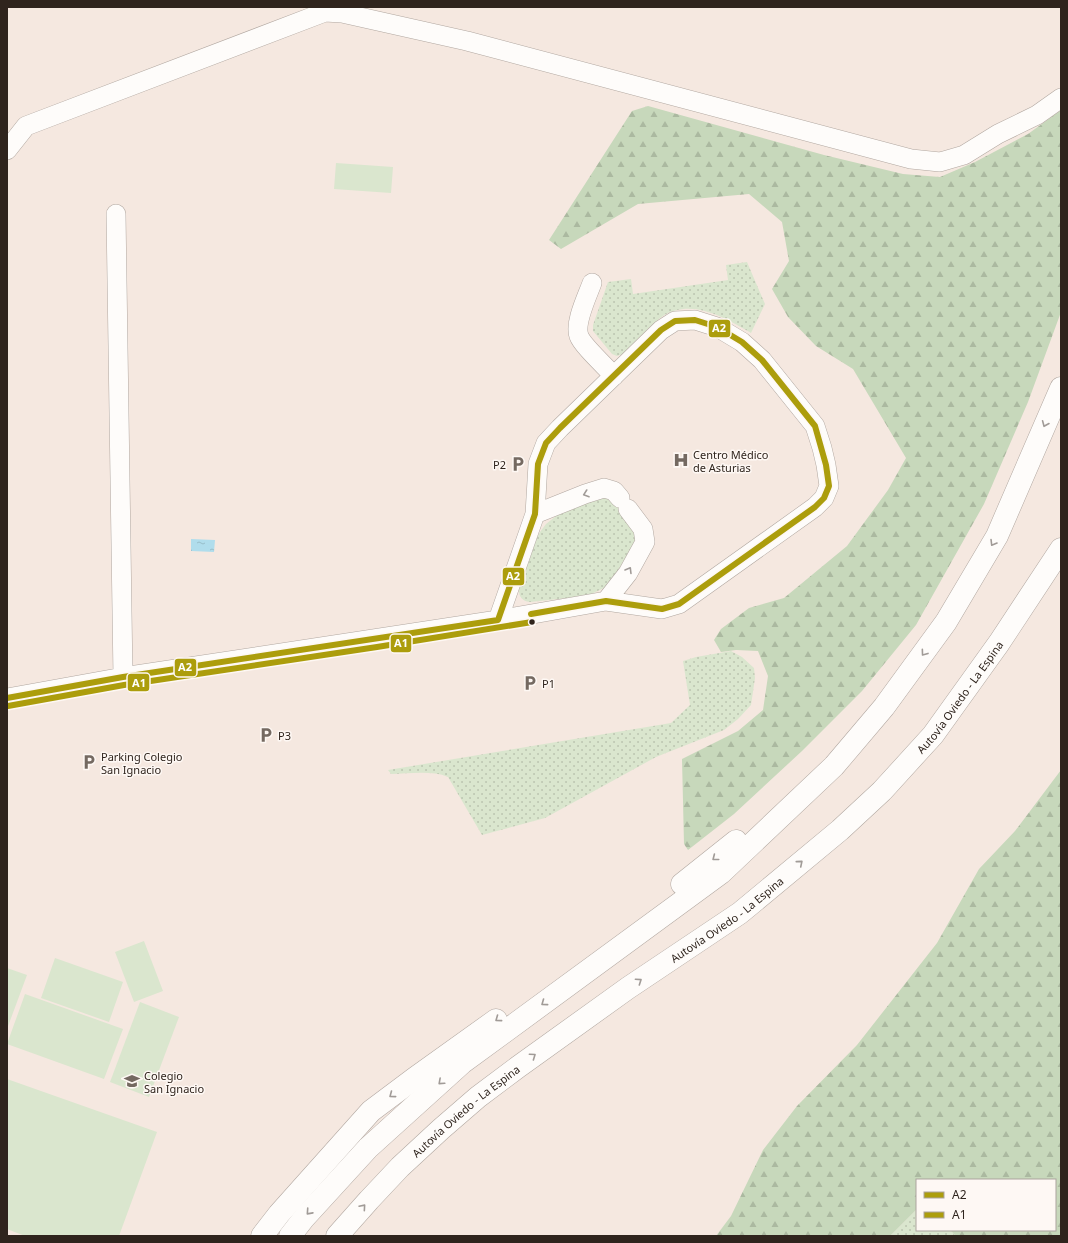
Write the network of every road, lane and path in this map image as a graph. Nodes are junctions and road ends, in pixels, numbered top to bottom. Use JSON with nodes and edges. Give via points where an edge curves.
{"nodes":[{"id":1,"x":1061,"y":98,"type":"edge"},
{"id":2,"x":7,"y":150,"type":"edge"},
{"id":3,"x":116,"y":214,"type":"dead end"},
{"id":4,"x":592,"y":283,"type":"dead end"},
{"id":5,"x":614,"y":376,"type":"junction"},
{"id":6,"x":1061,"y":388,"type":"edge"},
{"id":7,"x":535,"y":514,"type":"junction"},
{"id":8,"x":1061,"y":549,"type":"edge"},
{"id":9,"x":606,"y":601,"type":"junction"},
{"id":10,"x":498,"y":620,"type":"junction"},
{"id":11,"x":123,"y":677,"type":"junction"},
{"id":12,"x":7,"y":698,"type":"edge"},
{"id":13,"x":834,"y":766,"type":"junction"},
{"id":14,"x":371,"y":1111,"type":"junction"},
{"id":15,"x":246,"y":1236,"type":"edge"},
{"id":16,"x":262,"y":1236,"type":"edge"},
{"id":17,"x":290,"y":1236,"type":"edge"},
{"id":18,"x":337,"y":1236,"type":"edge"}],
"edges":[{"from":1,"to":2,"type":"street","via":[[1037,115],[998,134],[964,156],[940,162],[911,159],[467,42],[342,13],[325,12],[26,126]]},
{"from":3,"to":11,"type":"street"},
{"from":4,"to":5,"type":"street","via":[[578,323],[579,337]]},
{"from":5,"to":7,"type":"street","via":[[546,443],[538,464]]},
{"from":5,"to":9,"type":"street","via":[[661,330],[675,321],[695,320],[718,327],[742,342],[762,360],[815,426],[826,465],[828,486],[824,498],[815,507],[679,604],[662,609]]},
{"from":6,"to":13,"type":"highway","one_way":true,"via":[[997,536],[946,622],[884,707]]},
{"from":9,"to":7,"type":"street","one_way":true,"via":[[628,573],[645,542],[643,529],[614,491],[604,488]]},
{"from":7,"to":10,"type":"street"},
{"from":18,"to":8,"type":"highway","name":"Autovía Oviedo - La Espina","one_way":true,"via":[[400,1167],[478,1097],[628,988],[740,913],[840,830],[882,791],[933,735],[999,643]]},
{"from":9,"to":10,"type":"street"},
{"from":10,"to":11,"type":"street"},
{"from":11,"to":12,"type":"street"},
{"from":13,"to":14,"type":"highway","one_way":true,"via":[[628,926]]},
{"from":13,"to":17,"type":"highway","one_way":true,"via":[[721,873],[462,1063],[368,1148]]},
{"from":14,"to":15,"type":"highway","via":[[312,1164]]},
{"from":14,"to":16,"type":"highway"}]}
